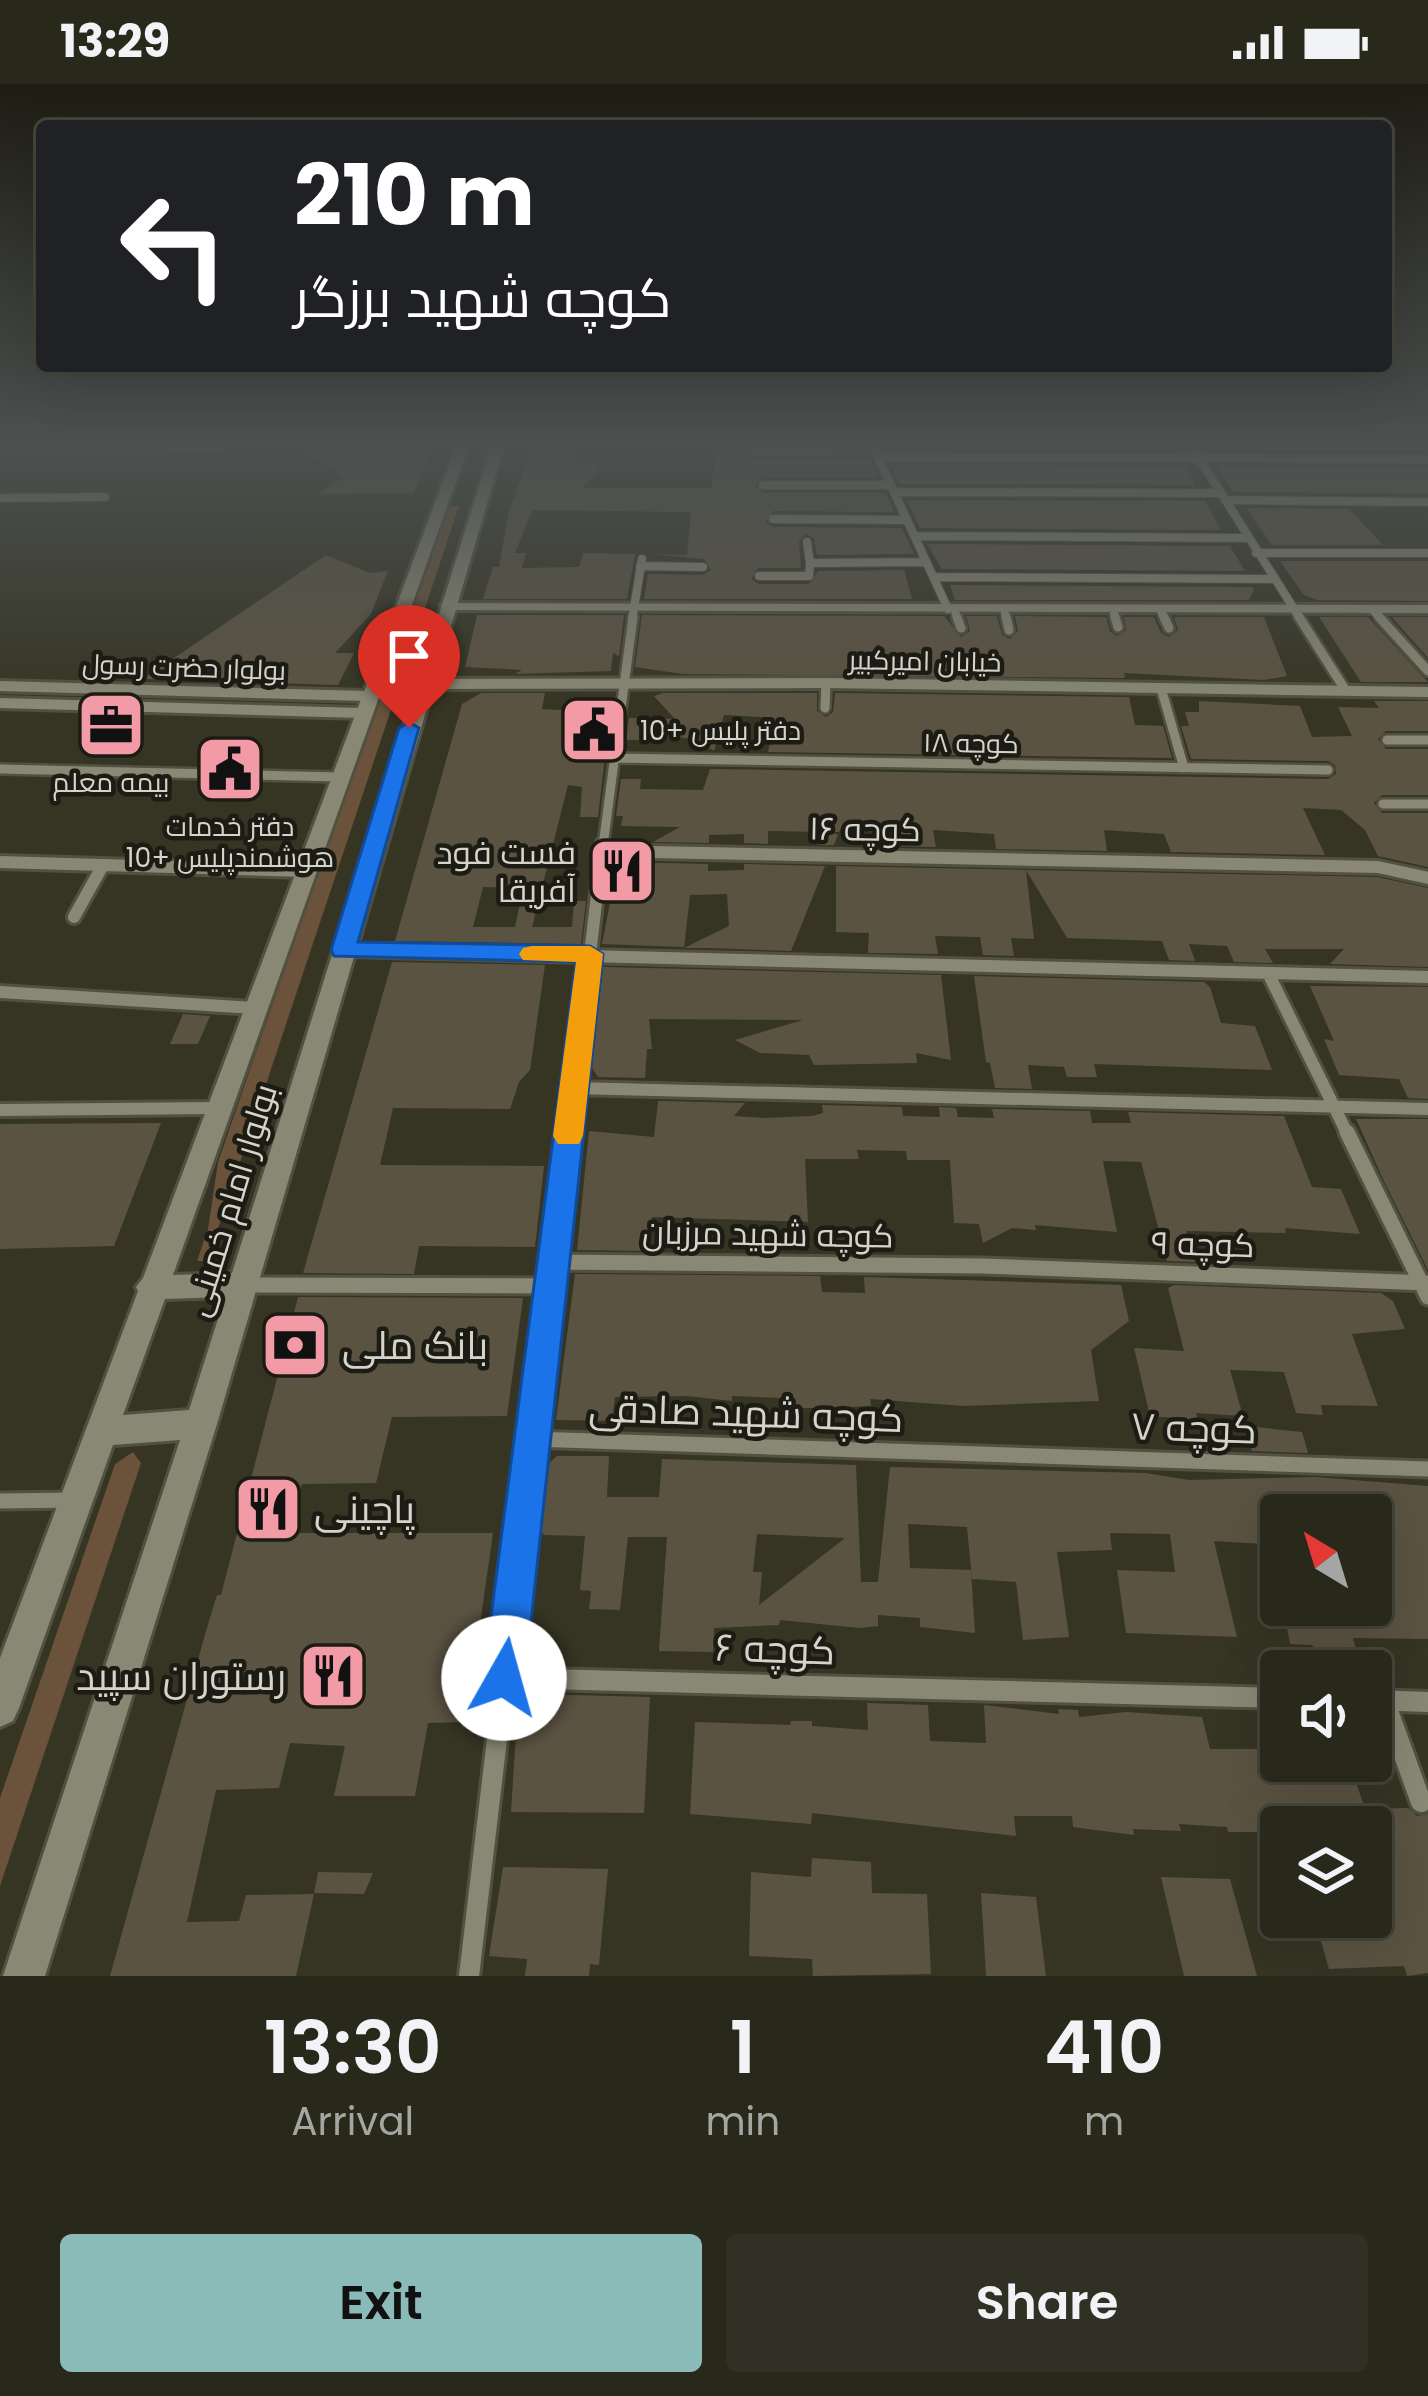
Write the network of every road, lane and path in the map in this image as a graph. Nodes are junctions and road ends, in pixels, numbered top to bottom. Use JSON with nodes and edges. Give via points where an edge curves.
{"nodes":[{"id":1,"x":429,"y":530,"type":"edge"},
{"id":2,"x":470,"y":530,"type":"edge"},
{"id":3,"x":912,"y":530,"type":"edge"},
{"id":4,"x":1242,"y":530,"type":"edge"},
{"id":5,"x":914,"y":536,"type":"junction"},
{"id":6,"x":1247,"y":538,"type":"junction"},
{"id":7,"x":807,"y":542,"type":"dead end"},
{"id":8,"x":1256,"y":553,"type":"junction"},
{"id":9,"x":1428,"y":553,"type":"edge"},
{"id":10,"x":926,"y":562,"type":"junction"},
{"id":11,"x":810,"y":563,"type":"junction"},
{"id":12,"x":703,"y":567,"type":"dead end"},
{"id":13,"x":759,"y":576,"type":"dead end"},
{"id":14,"x":934,"y":577,"type":"junction"},
{"id":15,"x":1273,"y":579,"type":"junction"},
{"id":16,"x":446,"y":607,"type":"junction"},
{"id":17,"x":632,"y":609,"type":"junction"},
{"id":18,"x":951,"y":609,"type":"junction"},
{"id":19,"x":1004,"y":609,"type":"junction"},
{"id":20,"x":1113,"y":609,"type":"junction"},
{"id":21,"x":1160,"y":609,"type":"junction"},
{"id":22,"x":1291,"y":609,"type":"junction"},
{"id":23,"x":1372,"y":609,"type":"junction"},
{"id":24,"x":1428,"y":609,"type":"edge"},
{"id":25,"x":1118,"y":627,"type":"dead end"},
{"id":26,"x":961,"y":628,"type":"dead end"},
{"id":27,"x":1168,"y":628,"type":"dead end"},
{"id":28,"x":1009,"y":630,"type":"dead end"},
{"id":29,"x":1428,"y":671,"type":"edge"},
{"id":30,"x":826,"y":683,"type":"junction"},
{"id":31,"x":422,"y":684,"type":"junction"},
{"id":32,"x":622,"y":685,"type":"junction"},
{"id":33,"x":0,"y":686,"type":"edge"},
{"id":34,"x":1161,"y":688,"type":"junction"},
{"id":35,"x":1346,"y":692,"type":"junction"},
{"id":36,"x":1428,"y":692,"type":"edge"},
{"id":37,"x":339,"y":695,"type":"junction"},
{"id":38,"x":0,"y":704,"type":"edge"},
{"id":39,"x":365,"y":705,"type":"junction"},
{"id":40,"x":825,"y":708,"type":"dead end"},
{"id":41,"x":329,"y":712,"type":"junction"},
{"id":42,"x":1387,"y":740,"type":"dead end"},
{"id":43,"x":1428,"y":740,"type":"edge"},
{"id":44,"x":613,"y":758,"type":"junction"},
{"id":45,"x":1184,"y":768,"type":"junction"},
{"id":46,"x":0,"y":769,"type":"edge"},
{"id":47,"x":1328,"y":770,"type":"dead end"},
{"id":48,"x":338,"y":777,"type":"junction"},
{"id":49,"x":1383,"y":804,"type":"dead end"},
{"id":50,"x":1428,"y":804,"type":"edge"},
{"id":51,"x":602,"y":851,"type":"junction"},
{"id":52,"x":0,"y":862,"type":"edge"},
{"id":53,"x":103,"y":865,"type":"junction"},
{"id":54,"x":304,"y":871,"type":"junction"},
{"id":55,"x":1428,"y":878,"type":"edge"},
{"id":56,"x":74,"y":917,"type":"dead end"},
{"id":57,"x":344,"y":950,"type":"junction"},
{"id":58,"x":590,"y":954,"type":"junction"},
{"id":59,"x":1268,"y":974,"type":"junction"},
{"id":60,"x":1428,"y":977,"type":"edge"},
{"id":61,"x":0,"y":992,"type":"edge"},
{"id":62,"x":254,"y":1008,"type":"junction"},
{"id":63,"x":574,"y":1088,"type":"junction"},
{"id":64,"x":1334,"y":1106,"type":"junction"},
{"id":65,"x":217,"y":1108,"type":"junction"},
{"id":66,"x":1428,"y":1109,"type":"edge"},
{"id":67,"x":0,"y":1110,"type":"edge"},
{"id":68,"x":554,"y":1262,"type":"junction"},
{"id":69,"x":983,"y":1266,"type":"joint"},
{"id":70,"x":243,"y":1285,"type":"junction"},
{"id":71,"x":552,"y":1286,"type":"junction"},
{"id":72,"x":151,"y":1287,"type":"junction"},
{"id":73,"x":1426,"y":1288,"type":"edge"},
{"id":74,"x":201,"y":1424,"type":"junction"},
{"id":75,"x":100,"y":1431,"type":"junction"},
{"id":76,"x":532,"y":1439,"type":"junction"},
{"id":77,"x":957,"y":1452,"type":"joint"},
{"id":78,"x":1428,"y":1469,"type":"edge"},
{"id":79,"x":74,"y":1500,"type":"junction"},
{"id":80,"x":0,"y":1501,"type":"edge"},
{"id":81,"x":504,"y":1678,"type":"junction"},
{"id":82,"x":1260,"y":1697,"type":"edge"},
{"id":83,"x":1392,"y":1701,"type":"edge"},
{"id":84,"x":1428,"y":1702,"type":"edge"},
{"id":85,"x":0,"y":1708,"type":"edge"},
{"id":86,"x":1392,"y":1734,"type":"edge"},
{"id":87,"x":1420,"y":1802,"type":"dead end"},
{"id":88,"x":24,"y":1976,"type":"edge"},
{"id":89,"x":469,"y":1976,"type":"edge"}],
"edges":[{"from":1,"to":39,"type":"main road","name":"بولوار امام خمینی"},
{"from":2,"to":16,"type":"main road","name":"بولوار امام خمینی"},
{"from":3,"to":5,"type":"street"},
{"from":4,"to":6,"type":"street"},
{"from":5,"to":6,"type":"street"},
{"from":5,"to":10,"type":"street"},
{"from":6,"to":8,"type":"street"},
{"from":7,"to":11,"type":"street"},
{"from":8,"to":9,"type":"street"},
{"from":8,"to":15,"type":"street"},
{"from":10,"to":11,"type":"street"},
{"from":10,"to":14,"type":"street"},
{"from":11,"to":13,"type":"street","via":[[808,576]]},
{"from":12,"to":17,"type":"street","via":[[641,562]]},
{"from":14,"to":15,"type":"street"},
{"from":14,"to":18,"type":"street"},
{"from":15,"to":22,"type":"street"},
{"from":16,"to":17,"type":"street"},
{"from":16,"to":31,"type":"main road","name":"بولوار امام خمینی"},
{"from":17,"to":18,"type":"street"},
{"from":17,"to":32,"type":"street"},
{"from":18,"to":19,"type":"street"},
{"from":18,"to":26,"type":"street"},
{"from":19,"to":20,"type":"street"},
{"from":19,"to":28,"type":"street"},
{"from":20,"to":21,"type":"street"},
{"from":20,"to":25,"type":"street"},
{"from":21,"to":22,"type":"street"},
{"from":21,"to":27,"type":"street"},
{"from":22,"to":23,"type":"street"},
{"from":22,"to":35,"type":"street"},
{"from":23,"to":24,"type":"street"},
{"from":23,"to":29,"type":"street"},
{"from":30,"to":32,"type":"street","name":"خیابان امیرکبیر"},
{"from":30,"to":34,"type":"street","name":"خیابان امیرکبیر"},
{"from":30,"to":40,"type":"street"},
{"from":31,"to":32,"type":"street","name":"خیابان امیرکبیر"},
{"from":31,"to":57,"type":"main road","name":"بولوار امام خمینی"},
{"from":32,"to":44,"type":"street"},
{"from":33,"to":37,"type":"street","name":"بولوار حضرت رسول"},
{"from":34,"to":35,"type":"street","name":"خیابان امیرکبیر"},
{"from":34,"to":45,"type":"street"},
{"from":35,"to":36,"type":"street","name":"خیابان امیرکبیر"},
{"from":37,"to":39,"type":"street","name":"بولوار حضرت رسول"},
{"from":37,"to":41,"type":"street"},
{"from":38,"to":41,"type":"street","name":"بولوار حضرت رسول"},
{"from":39,"to":41,"type":"street","name":"بولوار حضرت رسول"},
{"from":39,"to":48,"type":"main road","name":"بولوار امام خمینی"},
{"from":42,"to":43,"type":"street"},
{"from":44,"to":45,"type":"street","name":"کوچه ۱۸"},
{"from":44,"to":51,"type":"street"},
{"from":45,"to":47,"type":"street","name":"کوچه ۱۸"},
{"from":46,"to":48,"type":"street"},
{"from":48,"to":54,"type":"main road","name":"بولوار امام خمینی"},
{"from":49,"to":50,"type":"street"},
{"from":51,"to":55,"type":"street","name":"کوچه ۱۶","via":[[1378,867]]},
{"from":51,"to":58,"type":"street"},
{"from":52,"to":53,"type":"street"},
{"from":53,"to":54,"type":"street"},
{"from":53,"to":56,"type":"street"},
{"from":54,"to":62,"type":"main road","name":"بولوار امام خمینی"},
{"from":57,"to":58,"type":"street"},
{"from":57,"to":70,"type":"main road","name":"بولوار امام خمینی"},
{"from":58,"to":59,"type":"street"},
{"from":58,"to":63,"type":"street"},
{"from":59,"to":60,"type":"street"},
{"from":59,"to":64,"type":"street"},
{"from":61,"to":62,"type":"street"},
{"from":62,"to":65,"type":"main road","name":"بولوار امام خمینی"},
{"from":63,"to":64,"type":"street"},
{"from":63,"to":68,"type":"street"},
{"from":64,"to":66,"type":"street"},
{"from":64,"to":73,"type":"street"},
{"from":65,"to":67,"type":"street"},
{"from":65,"to":72,"type":"main road","name":"بولوار امام خمینی"},
{"from":68,"to":69,"type":"street","name":"کوچه شهید مرزبان"},
{"from":68,"to":71,"type":"street"},
{"from":69,"to":73,"type":"street","name":"کوچه ۹"},
{"from":70,"to":71,"type":"street"},
{"from":70,"to":72,"type":"main road"},
{"from":70,"to":74,"type":"main road","name":"بولوار امام خمینی"},
{"from":71,"to":76,"type":"street"},
{"from":72,"to":75,"type":"main road","name":"بولوار امام خمینی"},
{"from":74,"to":75,"type":"main road"},
{"from":74,"to":88,"type":"main road","name":"بولوار امام خمینی"},
{"from":75,"to":79,"type":"main road","name":"بولوار امام خمینی"},
{"from":76,"to":77,"type":"street","name":"کوچه شهید صادقی"},
{"from":76,"to":81,"type":"street"},
{"from":77,"to":78,"type":"street","name":"کوچه ۷"},
{"from":79,"to":80,"type":"street"},
{"from":79,"to":85,"type":"main road","name":"بولوار امام خمینی"},
{"from":81,"to":82,"type":"street","name":"کوچه ۶"},
{"from":81,"to":89,"type":"street"},
{"from":83,"to":84,"type":"street"},
{"from":86,"to":87,"type":"street"}]}
